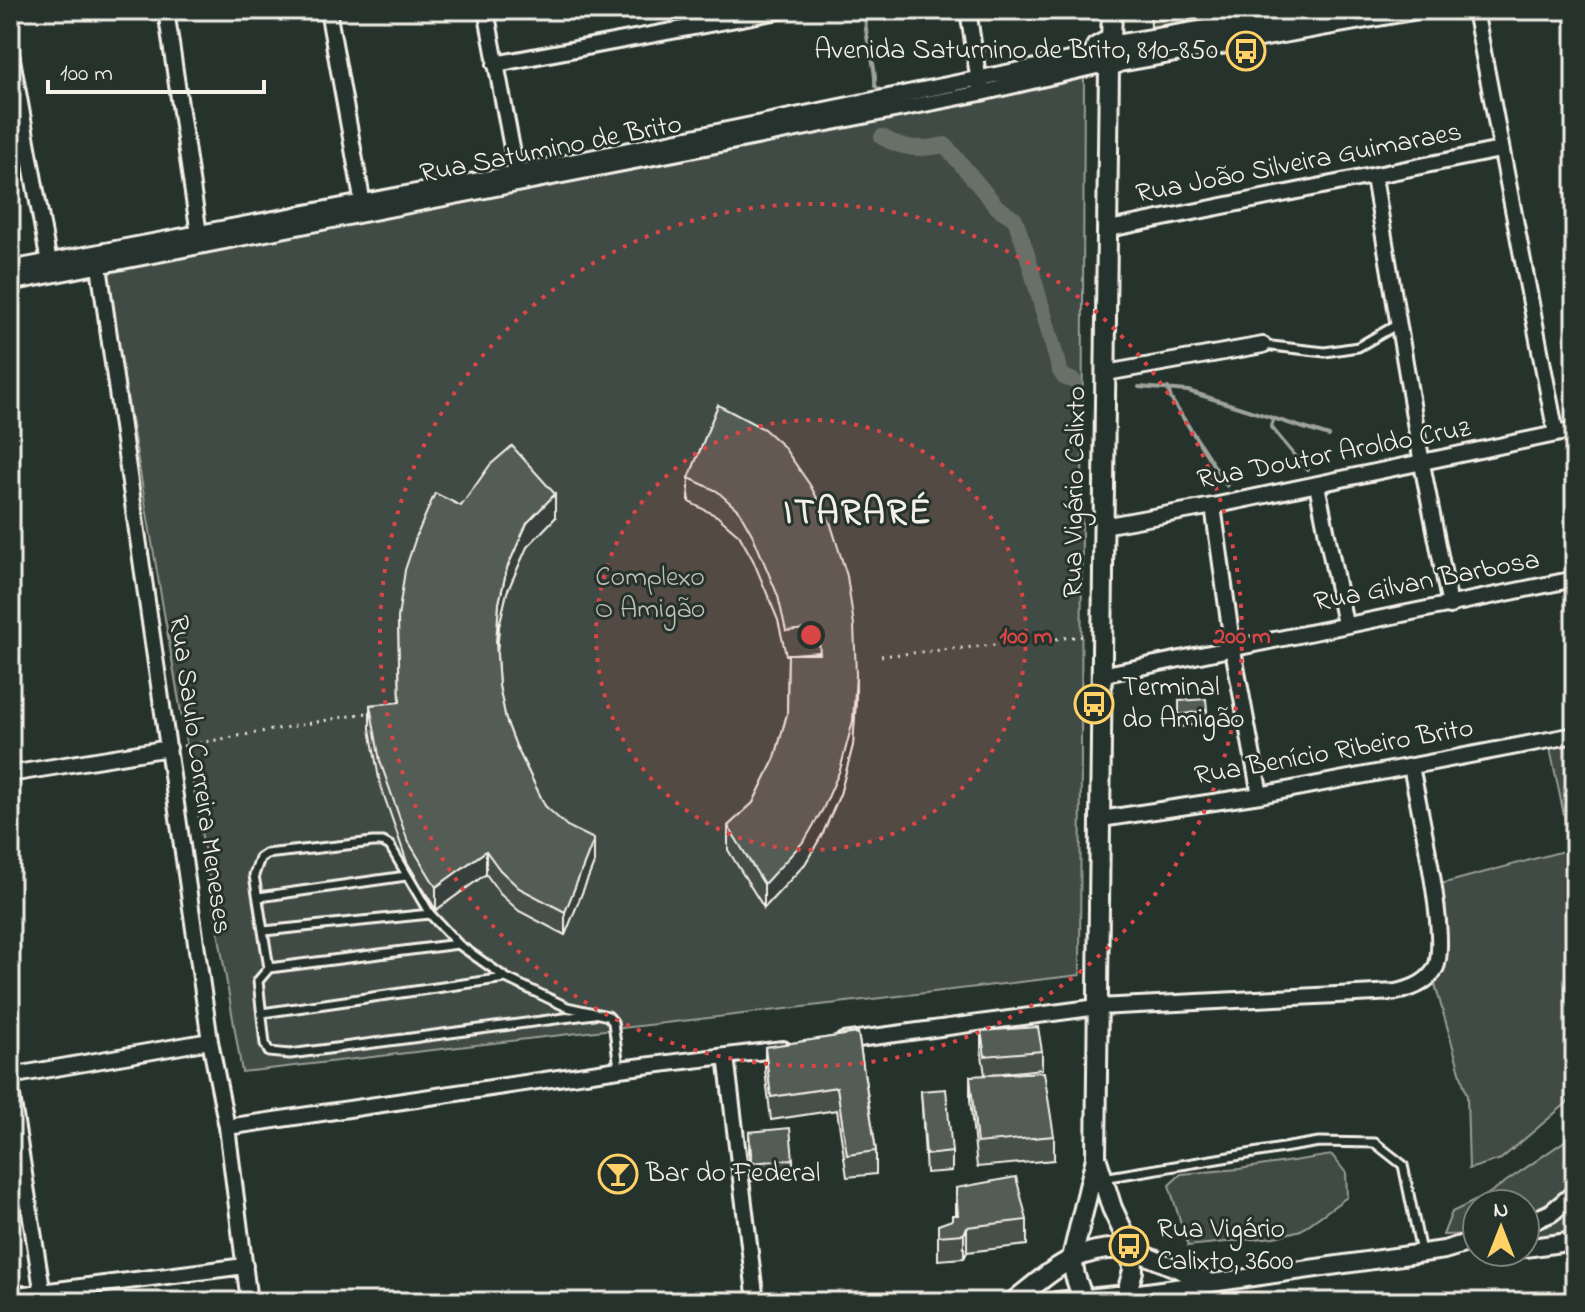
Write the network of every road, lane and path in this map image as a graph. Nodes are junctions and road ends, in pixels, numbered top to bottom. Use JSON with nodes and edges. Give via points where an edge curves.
{"nodes":[{"id":1,"x":166,"y":10,"type":"edge"},
{"id":2,"x":328,"y":10,"type":"edge"},
{"id":3,"x":486,"y":10,"type":"edge"},
{"id":4,"x":784,"y":10,"type":"edge"},
{"id":5,"x":968,"y":10,"type":"edge"},
{"id":6,"x":1112,"y":10,"type":"edge"},
{"id":7,"x":1412,"y":10,"type":"edge"},
{"id":8,"x":1475,"y":10,"type":"edge"},
{"id":9,"x":1320,"y":14,"type":"edge"},
{"id":10,"x":10,"y":48,"type":"edge"},
{"id":11,"x":1108,"y":56,"type":"junction"},
{"id":12,"x":495,"y":64,"type":"junction"},
{"id":13,"x":980,"y":87,"type":"junction"},
{"id":14,"x":1500,"y":150,"type":"junction"},
{"id":15,"x":1374,"y":177,"type":"junction"},
{"id":16,"x":518,"y":179,"type":"junction"},
{"id":17,"x":364,"y":209,"type":"junction"},
{"id":18,"x":1109,"y":229,"type":"junction"},
{"id":19,"x":200,"y":240,"type":"junction"},
{"id":20,"x":98,"y":260,"type":"junction"},
{"id":21,"x":49,"y":263,"type":"junction"},
{"id":22,"x":10,"y":269,"type":"edge"},
{"id":23,"x":10,"y":283,"type":"edge"},
{"id":24,"x":1398,"y":324,"type":"junction"},
{"id":25,"x":1263,"y":345,"type":"joint"},
{"id":26,"x":1106,"y":373,"type":"junction"},
{"id":27,"x":1575,"y":430,"type":"edge"},
{"id":28,"x":1556,"y":434,"type":"junction"},
{"id":29,"x":1422,"y":464,"type":"junction"},
{"id":30,"x":1317,"y":485,"type":"junction"},
{"id":31,"x":1213,"y":506,"type":"junction"},
{"id":32,"x":1103,"y":526,"type":"junction"},
{"id":33,"x":1575,"y":579,"type":"edge"},
{"id":34,"x":1450,"y":606,"type":"junction"},
{"id":35,"x":1345,"y":624,"type":"junction"},
{"id":36,"x":1101,"y":634,"type":"junction"},
{"id":37,"x":1233,"y":650,"type":"junction"},
{"id":38,"x":881,"y":656,"type":"dead end"},
{"id":39,"x":1101,"y":675,"type":"junction"},
{"id":40,"x":372,"y":712,"type":"edge"},
{"id":41,"x":1575,"y":735,"type":"edge"},
{"id":42,"x":169,"y":748,"type":"junction"},
{"id":43,"x":1411,"y":766,"type":"junction"},
{"id":44,"x":10,"y":774,"type":"edge"},
{"id":45,"x":1260,"y":795,"type":"junction"},
{"id":46,"x":1101,"y":819,"type":"junction"},
{"id":47,"x":406,"y":876,"type":"junction"},
{"id":48,"x":259,"y":897,"type":"junction"},
{"id":49,"x":430,"y":914,"type":"junction"},
{"id":50,"x":264,"y":931,"type":"junction"},
{"id":51,"x":458,"y":944,"type":"junction"},
{"id":52,"x":269,"y":968,"type":"junction"},
{"id":53,"x":506,"y":978,"type":"junction"},
{"id":54,"x":1098,"y":1007,"type":"junction"},
{"id":55,"x":262,"y":1013,"type":"junction"},
{"id":56,"x":594,"y":1014,"type":"junction"},
{"id":57,"x":210,"y":1041,"type":"junction"},
{"id":58,"x":835,"y":1042,"type":"edge"},
{"id":59,"x":804,"y":1046,"type":"edge"},
{"id":60,"x":726,"y":1056,"type":"junction"},
{"id":61,"x":619,"y":1069,"type":"junction"},
{"id":62,"x":10,"y":1076,"type":"edge"},
{"id":63,"x":10,"y":1084,"type":"edge"},
{"id":64,"x":227,"y":1127,"type":"junction"},
{"id":65,"x":1096,"y":1158,"type":"junction"},
{"id":66,"x":1103,"y":1178,"type":"junction"},
{"id":67,"x":1575,"y":1193,"type":"edge"},
{"id":68,"x":1541,"y":1217,"type":"edge"},
{"id":69,"x":1575,"y":1241,"type":"edge"},
{"id":70,"x":1461,"y":1245,"type":"edge"},
{"id":71,"x":1541,"y":1246,"type":"edge"},
{"id":72,"x":1132,"y":1250,"type":"junction"},
{"id":73,"x":1444,"y":1250,"type":"junction"},
{"id":74,"x":1461,"y":1251,"type":"edge"},
{"id":75,"x":1421,"y":1254,"type":"junction"},
{"id":76,"x":1072,"y":1258,"type":"junction"},
{"id":77,"x":245,"y":1266,"type":"junction"},
{"id":78,"x":1213,"y":1284,"type":"junction"},
{"id":79,"x":1126,"y":1295,"type":"junction"},
{"id":80,"x":10,"y":1296,"type":"edge"},
{"id":81,"x":43,"y":1297,"type":"edge"},
{"id":82,"x":1083,"y":1299,"type":"junction"},
{"id":83,"x":249,"y":1302,"type":"edge"},
{"id":84,"x":756,"y":1302,"type":"edge"},
{"id":85,"x":1013,"y":1302,"type":"edge"},
{"id":86,"x":1057,"y":1302,"type":"edge"}],
"edges":[{"from":1,"to":19,"type":"street"},
{"from":2,"to":17,"type":"street"},
{"from":3,"to":12,"type":"street"},
{"from":4,"to":12,"type":"street"},
{"from":5,"to":13,"type":"street"},
{"from":6,"to":11,"type":"main road","name":"Rua Vigário Calixto"},
{"from":7,"to":9,"type":"main road","name":"Rua Satumino de Brito"},
{"from":8,"to":14,"type":"street"},
{"from":9,"to":11,"type":"main road","name":"Rua Satumino de Brito"},
{"from":10,"to":21,"type":"street"},
{"from":11,"to":13,"type":"street","name":"Rua Satumino de Brito"},
{"from":11,"to":18,"type":"main road","name":"Rua Vigário Calixto"},
{"from":12,"to":16,"type":"street"},
{"from":13,"to":16,"type":"street","name":"Rua Satumino de Brito"},
{"from":14,"to":15,"type":"street","name":"Rua João Silveira Guimaraes"},
{"from":14,"to":28,"type":"street"},
{"from":15,"to":18,"type":"street","name":"Rua João Silveira Guimaraes"},
{"from":15,"to":24,"type":"street"},
{"from":16,"to":17,"type":"street","name":"Rua Satumino de Brito"},
{"from":17,"to":19,"type":"street","name":"Rua Satumino de Brito"},
{"from":18,"to":26,"type":"main road","name":"Rua Vigário Calixto"},
{"from":19,"to":20,"type":"street","name":"Rua Satumino de Brito"},
{"from":20,"to":21,"type":"street","name":"Rua Satumino de Brito"},
{"from":20,"to":23,"type":"street","name":"Rua Satumino de Brito"},
{"from":20,"to":42,"type":"street","name":"Rua Saulo Correira Meneses"},
{"from":21,"to":22,"type":"street","name":"Rua Satumino de Brito"},
{"from":24,"to":25,"type":"lane","via":[[1358,347],[1325,352]]},
{"from":24,"to":29,"type":"street"},
{"from":25,"to":26,"type":"street"},
{"from":26,"to":32,"type":"main road","name":"Rua Vigário Calixto"},
{"from":27,"to":28,"type":"street","name":"Rua Doutor Aroldo Cruz"},
{"from":28,"to":29,"type":"street","name":"Rua Doutor Aroldo Cruz"},
{"from":29,"to":30,"type":"street","name":"Rua Doutor Aroldo Cruz"},
{"from":29,"to":34,"type":"street"},
{"from":30,"to":31,"type":"street","name":"Rua Doutor Aroldo Cruz"},
{"from":30,"to":35,"type":"street"},
{"from":31,"to":32,"type":"street","name":"Rua Doutor Aroldo Cruz"},
{"from":31,"to":37,"type":"street"},
{"from":32,"to":36,"type":"main road","name":"Rua Vigário Calixto"},
{"from":33,"to":34,"type":"street","name":"Rua Gilvan Barbosa"},
{"from":34,"to":35,"type":"street","name":"Rua Gilvan Barbosa"},
{"from":35,"to":37,"type":"street","name":"Rua Gilvan Barbosa"},
{"from":36,"to":38,"type":"path"},
{"from":36,"to":39,"type":"main road","name":"Rua Vigário Calixto"},
{"from":37,"to":39,"type":"street","name":"Rua Gilvan Barbosa"},
{"from":37,"to":45,"type":"street"},
{"from":39,"to":46,"type":"main road","name":"Rua Vigário Calixto"},
{"from":40,"to":42,"type":"path"},
{"from":41,"to":43,"type":"street","name":"Rua Benício Ribeiro Brito"},
{"from":42,"to":44,"type":"street"},
{"from":42,"to":57,"type":"street","name":"Rua Saulo Correira Meneses"},
{"from":43,"to":45,"type":"street","name":"Rua Benício Ribeiro Brito"},
{"from":43,"to":54,"type":"street","via":[[1439,927],[1439,956],[1427,979],[1396,992]]},
{"from":45,"to":46,"type":"street","name":"Rua Benício Ribeiro Brito"},
{"from":46,"to":54,"type":"main road","name":"Rua Vigário Calixto"},
{"from":47,"to":48,"type":"lane"},
{"from":47,"to":48,"type":"lane","via":[[383,842],[266,854],[254,875]]},
{"from":47,"to":49,"type":"lane"},
{"from":48,"to":50,"type":"lane"},
{"from":49,"to":50,"type":"lane"},
{"from":49,"to":51,"type":"lane"},
{"from":50,"to":52,"type":"lane"},
{"from":51,"to":52,"type":"lane"},
{"from":51,"to":53,"type":"lane"},
{"from":52,"to":55,"type":"lane","via":[[258,981]]},
{"from":53,"to":55,"type":"lane"},
{"from":53,"to":56,"type":"lane"},
{"from":54,"to":58,"type":"street"},
{"from":54,"to":65,"type":"main road","name":"Rua Vigário Calixto"},
{"from":55,"to":56,"type":"lane","via":[[265,1044],[277,1054]]},
{"from":56,"to":61,"type":"lane","via":[[613,1022]]},
{"from":57,"to":62,"type":"street"},
{"from":57,"to":64,"type":"street","name":"Rua Saulo Correira Meneses"},
{"from":59,"to":60,"type":"street"},
{"from":60,"to":61,"type":"street"},
{"from":60,"to":84,"type":"street"},
{"from":61,"to":64,"type":"street"},
{"from":63,"to":81,"type":"street"},
{"from":64,"to":77,"type":"street","name":"Rua Saulo Correira Meneses"},
{"from":65,"to":66,"type":"main road","name":"Rua Vigário Calixto"},
{"from":65,"to":76,"type":"main road","name":"Rua Vigário Calixto"},
{"from":66,"to":72,"type":"main road","name":"Rua Vigário Calixto"},
{"from":66,"to":75,"type":"lane","via":[[1319,1142],[1375,1143],[1403,1165]]},
{"from":67,"to":68,"type":"street"},
{"from":69,"to":71,"type":"street"},
{"from":70,"to":73,"type":"street"},
{"from":72,"to":76,"type":"main road","via":[[1101,1248]]},
{"from":72,"to":78,"type":"street"},
{"from":72,"to":79,"type":"main road"},
{"from":73,"to":74,"type":"street"},
{"from":73,"to":75,"type":"street"},
{"from":75,"to":78,"type":"street"},
{"from":76,"to":82,"type":"main road","name":"Rua Vigário Calixto"},
{"from":76,"to":85,"type":"main road"},
{"from":77,"to":81,"type":"street"},
{"from":77,"to":83,"type":"street","name":"Rua Saulo Correira Meneses"},
{"from":78,"to":79,"type":"street"},
{"from":79,"to":82,"type":"main road"},
{"from":80,"to":81,"type":"street"},
{"from":82,"to":86,"type":"main road"}]}
